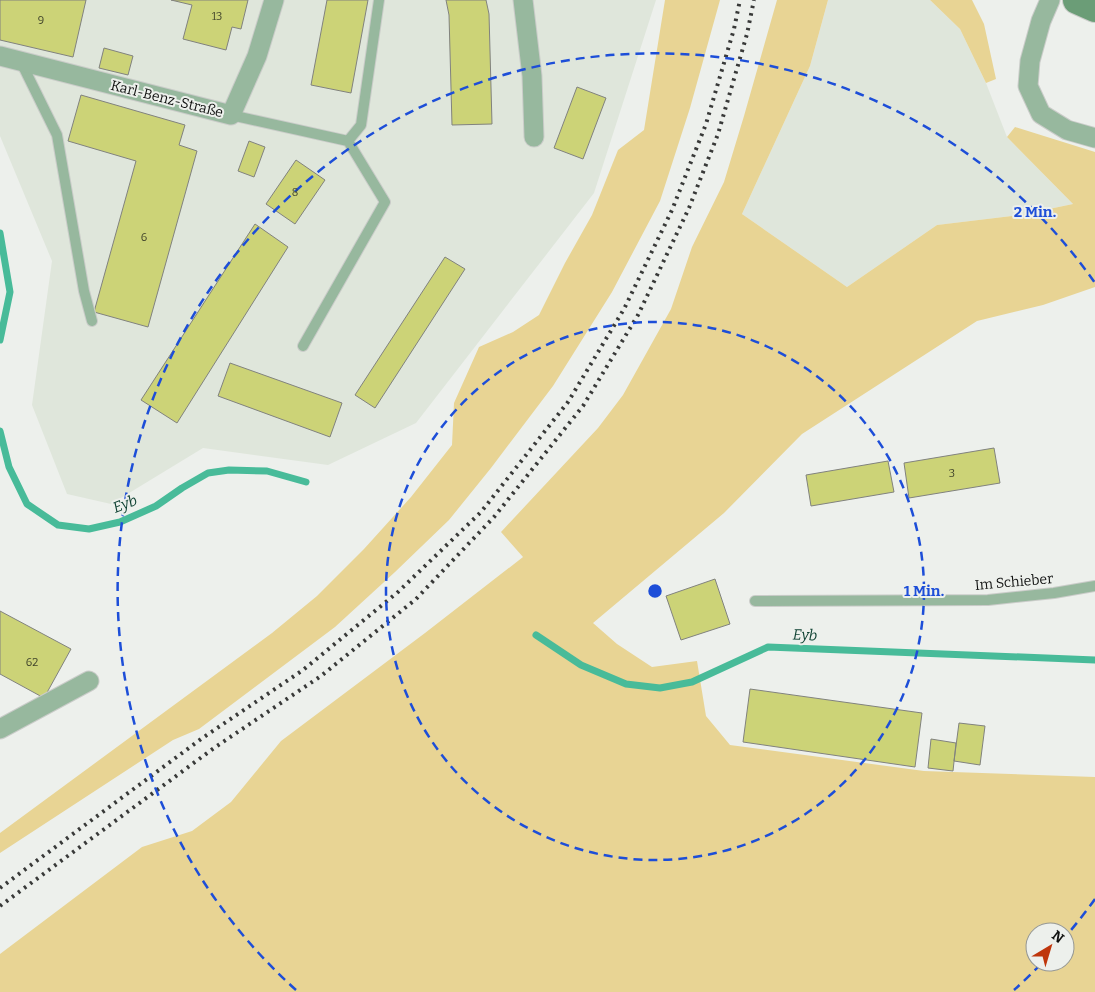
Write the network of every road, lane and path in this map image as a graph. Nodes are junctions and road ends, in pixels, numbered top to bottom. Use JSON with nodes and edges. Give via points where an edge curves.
{"nodes":[{"id":1,"x":379,"y":0,"type":"edge"},
{"id":2,"x":523,"y":0,"type":"edge"},
{"id":3,"x":1050,"y":0,"type":"edge"},
{"id":4,"x":1077,"y":0,"type":"edge"},
{"id":5,"x":271,"y":8,"type":"edge"},
{"id":6,"x":1095,"y":8,"type":"edge"},
{"id":7,"x":0,"y":56,"type":"edge"},
{"id":8,"x":21,"y":62,"type":"junction"},
{"id":9,"x":232,"y":115,"type":"junction"},
{"id":10,"x":534,"y":137,"type":"dead end"},
{"id":11,"x":1095,"y":138,"type":"edge"},
{"id":12,"x":348,"y":141,"type":"junction"},
{"id":13,"x":92,"y":321,"type":"dead end"},
{"id":14,"x":303,"y":346,"type":"dead end"},
{"id":15,"x":1095,"y":586,"type":"edge"},
{"id":16,"x":755,"y":601,"type":"dead end"},
{"id":17,"x":89,"y":681,"type":"dead end"},
{"id":18,"x":0,"y":729,"type":"edge"}],
"edges":[{"from":1,"to":12,"type":"lane","via":[[361,124]]},
{"from":2,"to":10,"type":"street","via":[[532,76]]},
{"from":3,"to":11,"type":"street","via":[[1030,61],[1028,86],[1042,114],[1067,130]]},
{"from":4,"to":6,"type":"main road"},
{"from":5,"to":9,"type":"street","name":"Karl-Benz-Straße","via":[[257,56]]},
{"from":7,"to":8,"type":"street","name":"Karl-Benz-Straße"},
{"from":8,"to":9,"type":"street","name":"Karl-Benz-Straße"},
{"from":8,"to":13,"type":"lane","via":[[57,135]]},
{"from":9,"to":12,"type":"lane"},
{"from":12,"to":14,"type":"lane","via":[[385,202]]},
{"from":15,"to":16,"type":"lane","name":"Im Schieber","via":[[988,600]]},
{"from":17,"to":18,"type":"street"}]}
